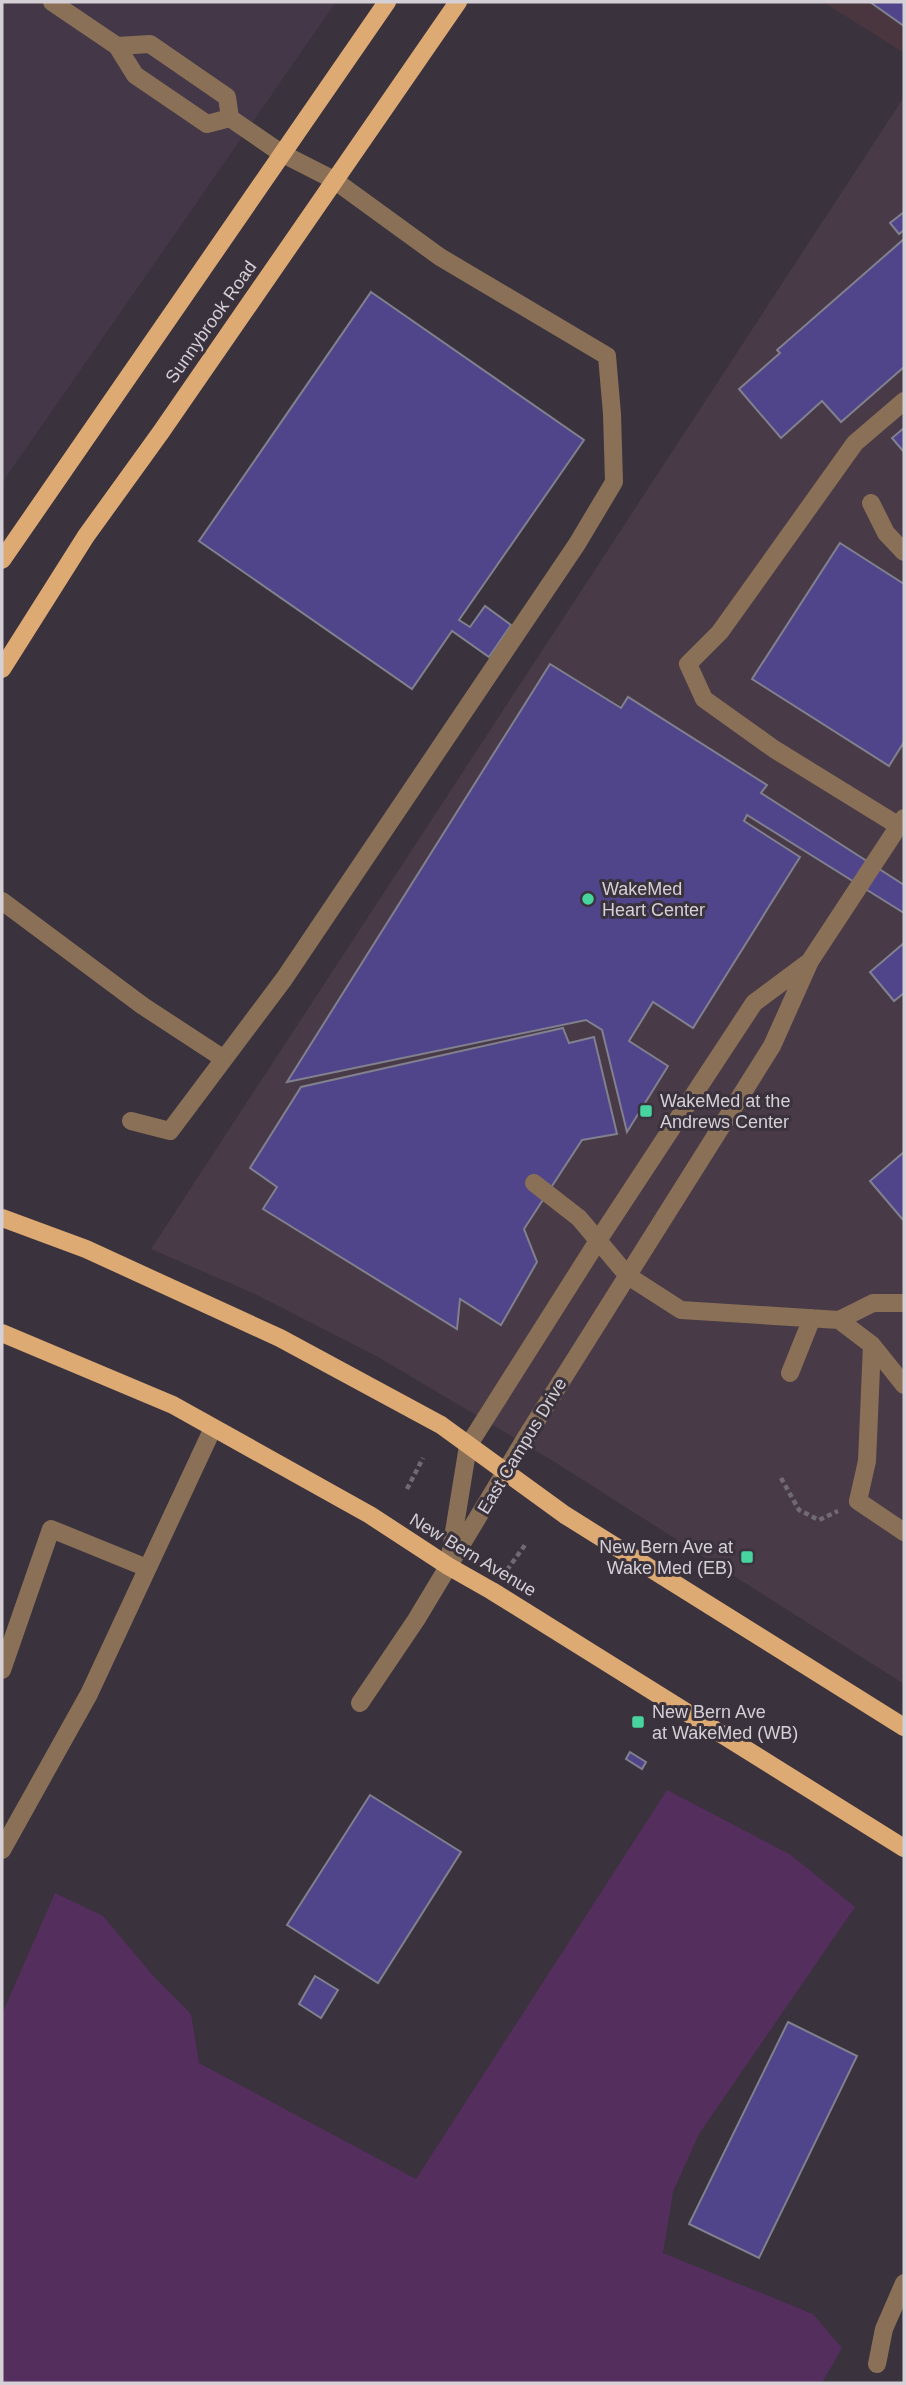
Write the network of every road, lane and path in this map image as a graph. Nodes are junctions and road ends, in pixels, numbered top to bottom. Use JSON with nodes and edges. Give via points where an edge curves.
{"nodes":[{"id":1,"x":52,"y":2,"type":"edge"},
{"id":2,"x":387,"y":2,"type":"edge"},
{"id":3,"x":458,"y":2,"type":"edge"},
{"id":4,"x":117,"y":46,"type":"junction"},
{"id":5,"x":230,"y":118,"type":"junction"},
{"id":6,"x":281,"y":153,"type":"junction"},
{"id":7,"x":334,"y":180,"type":"junction"},
{"id":8,"x":904,"y":401,"type":"edge"},
{"id":9,"x":871,"y":503,"type":"dead end"},
{"id":10,"x":904,"y":552,"type":"edge"},
{"id":11,"x":2,"y":560,"type":"edge"},
{"id":12,"x":2,"y":669,"type":"edge"},
{"id":13,"x":902,"y":822,"type":"edge"},
{"id":14,"x":2,"y":901,"type":"edge"},
{"id":15,"x":810,"y":961,"type":"junction"},
{"id":16,"x":225,"y":1059,"type":"junction"},
{"id":17,"x":131,"y":1121,"type":"dead end"},
{"id":18,"x":534,"y":1183,"type":"dead end"},
{"id":19,"x":2,"y":1217,"type":"edge"},
{"id":20,"x":599,"y":1239,"type":"junction"},
{"id":21,"x":628,"y":1276,"type":"junction"},
{"id":22,"x":904,"y":1303,"type":"edge"},
{"id":23,"x":812,"y":1318,"type":"junction"},
{"id":24,"x":839,"y":1320,"type":"junction"},
{"id":25,"x":2,"y":1333,"type":"edge"},
{"id":26,"x":872,"y":1345,"type":"junction"},
{"id":27,"x":790,"y":1373,"type":"dead end"},
{"id":28,"x":904,"y":1385,"type":"edge"},
{"id":29,"x":213,"y":1428,"type":"junction"},
{"id":30,"x":468,"y":1446,"type":"junction"},
{"id":31,"x":423,"y":1458,"type":"dead end"},
{"id":32,"x":507,"y":1472,"type":"junction"},
{"id":33,"x":781,"y":1478,"type":"dead end"},
{"id":34,"x":407,"y":1489,"type":"dead end"},
{"id":35,"x":858,"y":1502,"type":"junction"},
{"id":36,"x":904,"y":1532,"type":"edge"},
{"id":37,"x":525,"y":1545,"type":"dead end"},
{"id":38,"x":448,"y":1566,"type":"junction"},
{"id":39,"x":147,"y":1568,"type":"junction"},
{"id":40,"x":502,"y":1578,"type":"dead end"},
{"id":41,"x":2,"y":1670,"type":"edge"},
{"id":42,"x":360,"y":1703,"type":"dead end"},
{"id":43,"x":904,"y":1727,"type":"edge"},
{"id":44,"x":904,"y":1848,"type":"edge"},
{"id":45,"x":2,"y":1850,"type":"edge"},
{"id":46,"x":904,"y":2283,"type":"edge"},
{"id":47,"x":877,"y":2364,"type":"dead end"}],
"edges":[{"from":1,"to":4,"type":"lane"},
{"from":2,"to":6,"type":"main road","name":"Sunnybrook Road"},
{"from":3,"to":7,"type":"main road","name":"Sunnybrook Road"},
{"from":4,"to":5,"type":"lane","via":[[135,75],[207,124]]},
{"from":4,"to":5,"type":"lane","via":[[150,44],[227,97]]},
{"from":5,"to":6,"type":"lane"},
{"from":6,"to":7,"type":"lane"},
{"from":6,"to":11,"type":"main road","name":"Sunnybrook Road"},
{"from":7,"to":12,"type":"main road","name":"Sunnybrook Road","via":[[86,536]]},
{"from":7,"to":16,"type":"lane","via":[[440,257],[607,356],[614,482],[577,544]]},
{"from":8,"to":13,"type":"lane","via":[[855,443],[720,632],[688,664],[704,699],[774,749]]},
{"from":9,"to":10,"type":"lane","via":[[886,533]]},
{"from":13,"to":15,"type":"lane","name":"East Campus Drive"},
{"from":14,"to":16,"type":"lane","via":[[144,1006]]},
{"from":15,"to":20,"type":"lane","name":"East Campus Drive","via":[[754,1003]]},
{"from":15,"to":21,"type":"lane","name":"East Campus Drive","via":[[772,1046]]},
{"from":16,"to":17,"type":"lane","via":[[170,1131]]},
{"from":18,"to":20,"type":"lane"},
{"from":19,"to":30,"type":"main road","via":[[86,1249],[280,1338],[441,1425]]},
{"from":20,"to":21,"type":"lane"},
{"from":20,"to":30,"type":"lane","name":"East Campus Drive"},
{"from":21,"to":23,"type":"lane","via":[[681,1310]]},
{"from":21,"to":32,"type":"lane","name":"East Campus Drive"},
{"from":22,"to":24,"type":"lane","via":[[873,1303]]},
{"from":23,"to":24,"type":"lane"},
{"from":23,"to":27,"type":"lane"},
{"from":24,"to":26,"type":"lane"},
{"from":25,"to":29,"type":"main road","name":"New Bern Avenue","via":[[173,1405]]},
{"from":26,"to":28,"type":"lane"},
{"from":26,"to":35,"type":"lane","via":[[867,1461]]},
{"from":29,"to":38,"type":"main road","name":"New Bern Avenue","via":[[370,1515]]},
{"from":29,"to":39,"type":"lane"},
{"from":30,"to":32,"type":"main road"},
{"from":30,"to":38,"type":"lane","name":"East Campus Drive"},
{"from":31,"to":34,"type":"path"},
{"from":32,"to":38,"type":"lane","name":"East Campus Drive"},
{"from":32,"to":43,"type":"main road","via":[[565,1516]]},
{"from":33,"to":35,"type":"path","via":[[799,1510],[819,1520]]},
{"from":35,"to":36,"type":"lane"},
{"from":37,"to":40,"type":"path"},
{"from":38,"to":42,"type":"lane"},
{"from":38,"to":44,"type":"main road","name":"New Bern Avenue"},
{"from":39,"to":41,"type":"lane","via":[[51,1529]]},
{"from":39,"to":45,"type":"lane","via":[[89,1694]]},
{"from":46,"to":47,"type":"lane","via":[[884,2329]]}]}
